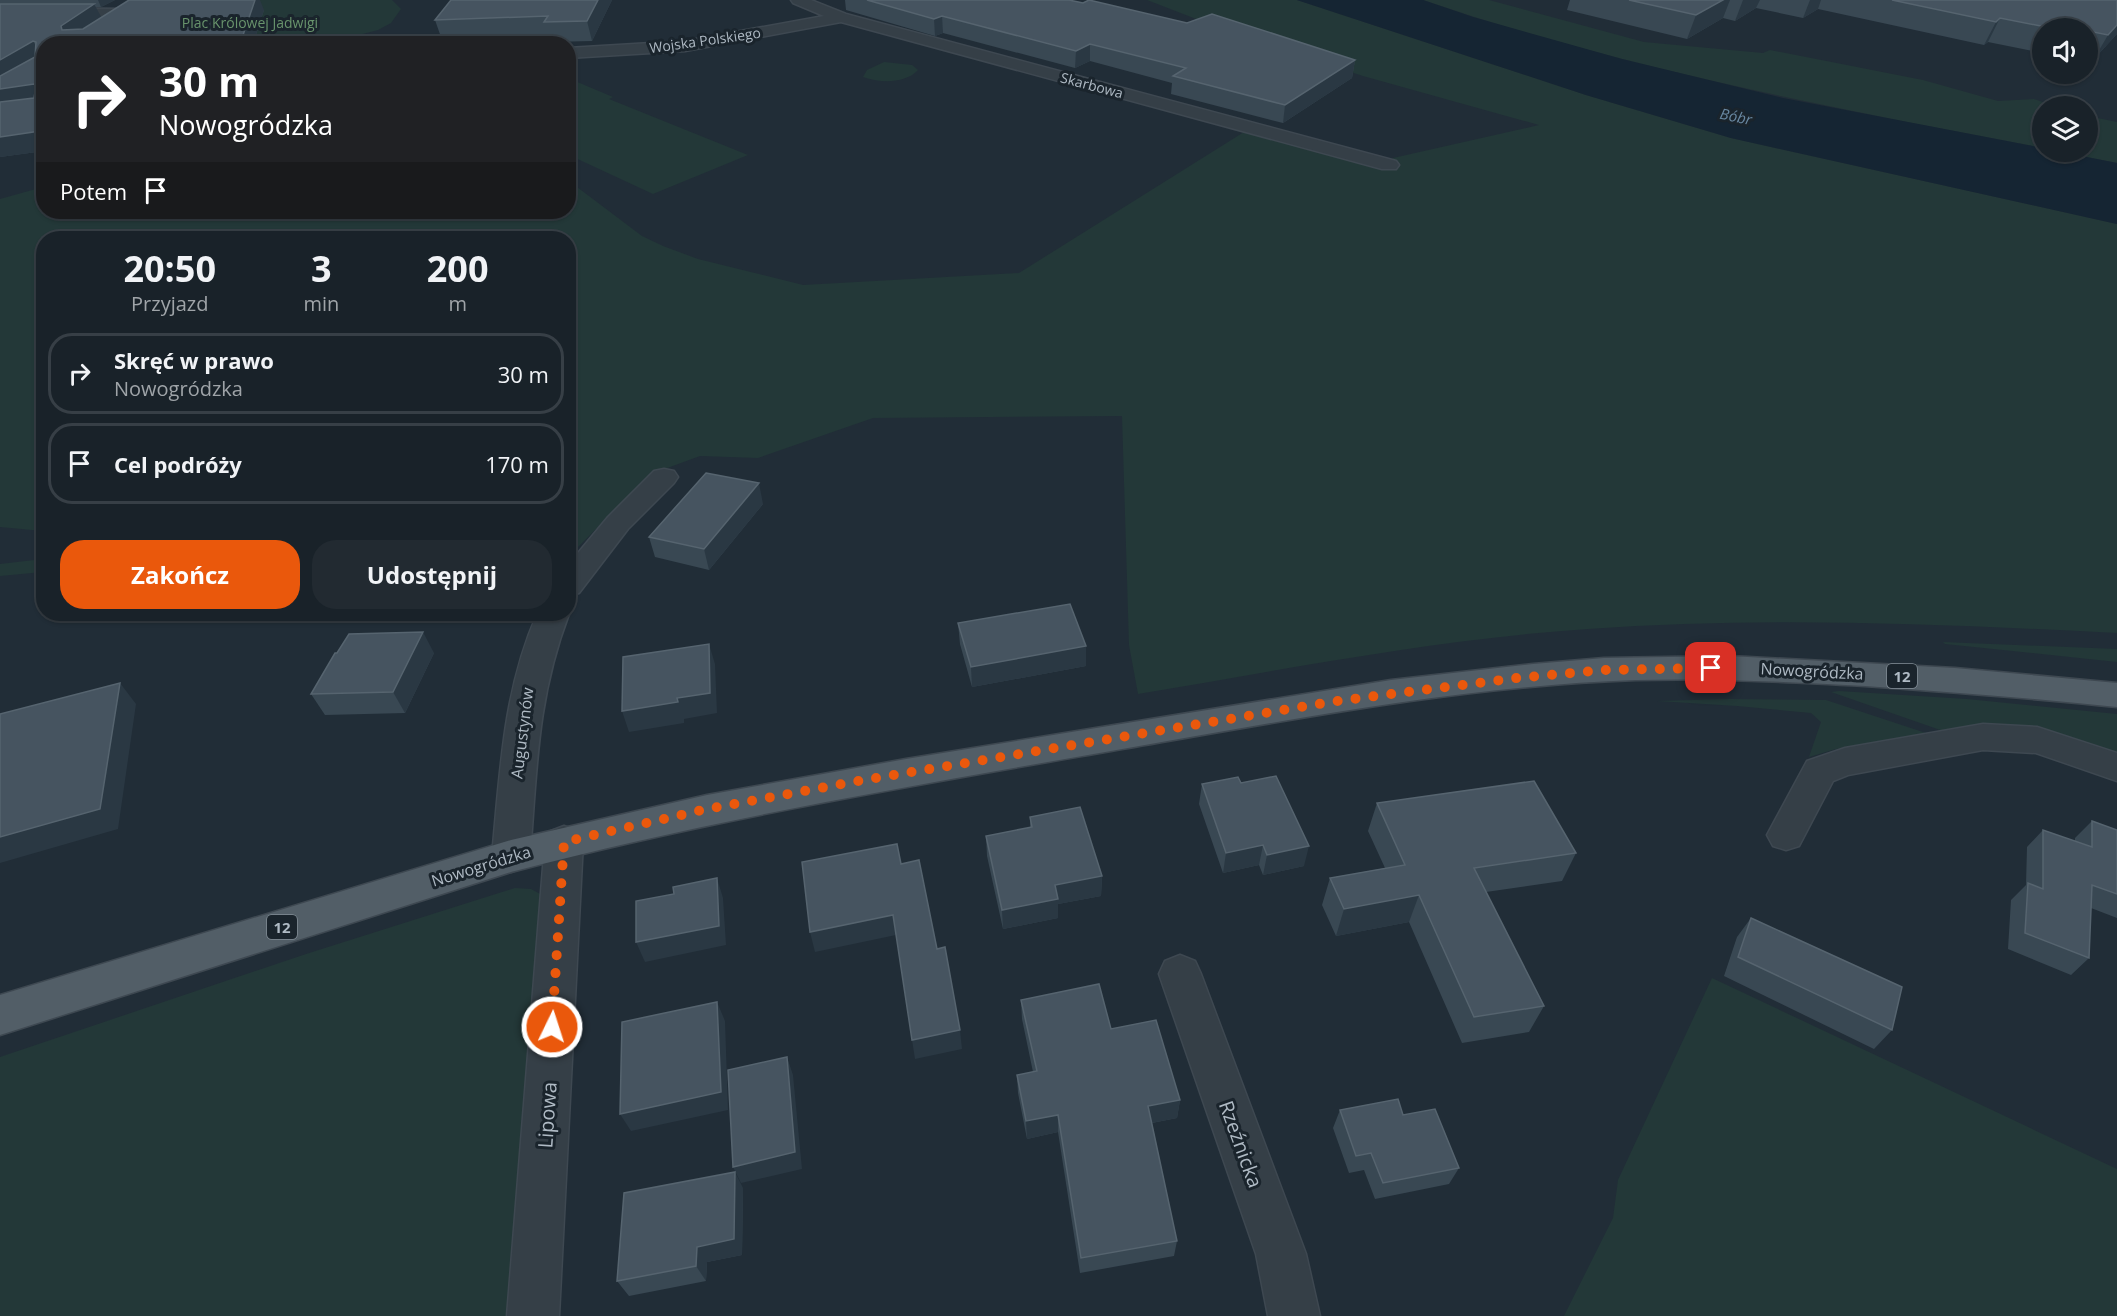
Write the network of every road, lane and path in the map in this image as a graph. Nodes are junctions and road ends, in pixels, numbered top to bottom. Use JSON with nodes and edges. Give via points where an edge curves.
{"nodes":[{"id":1,"x":798,"y":0,"type":"edge"},
{"id":2,"x":143,"y":4,"type":"edge"},
{"id":3,"x":0,"y":13,"type":"edge"},
{"id":4,"x":127,"y":14,"type":"junction"},
{"id":5,"x":841,"y":17,"type":"junction"},
{"id":6,"x":98,"y":32,"type":"edge"},
{"id":7,"x":576,"y":53,"type":"edge"},
{"id":8,"x":1389,"y":165,"type":"dead end"},
{"id":9,"x":664,"y":477,"type":"dead end"},
{"id":10,"x":576,"y":576,"type":"edge"},
{"id":11,"x":550,"y":621,"type":"edge"},
{"id":12,"x":2117,"y":694,"type":"edge"},
{"id":13,"x":2117,"y":767,"type":"edge"},
{"id":14,"x":1786,"y":836,"type":"dead end"},
{"id":15,"x":564,"y":842,"type":"junction"},
{"id":16,"x":511,"y":856,"type":"junction"},
{"id":17,"x":1180,"y":974,"type":"dead end"},
{"id":18,"x":0,"y":1015,"type":"edge"},
{"id":19,"x":533,"y":1316,"type":"edge"},
{"id":20,"x":1294,"y":1316,"type":"edge"}],
"edges":[{"from":1,"to":5,"type":"street","name":"Skarbowa"},
{"from":2,"to":4,"type":"street"},
{"from":3,"to":4,"type":"street"},
{"from":4,"to":6,"type":"street"},
{"from":5,"to":7,"type":"street","name":"Wojska Polskiego","via":[[684,46]]},
{"from":5,"to":8,"type":"street","name":"Skarbowa"},
{"from":9,"to":10,"type":"street","via":[[618,523]]},
{"from":11,"to":16,"type":"street","name":"Augustynów","via":[[528,680],[521,721]]},
{"from":12,"to":15,"type":"main road","name":"Nowogródzka","number":"12","via":[[1963,679],[1782,669],[1687,667],[1517,678],[1234,717],[909,772],[707,809]]},
{"from":13,"to":14,"type":"street","via":[[2037,740],[2004,736],[1959,740],[1845,762],[1820,771]]},
{"from":15,"to":16,"type":"main road","name":"Nowogródzka","number":"12"},
{"from":15,"to":19,"type":"street","name":"Lipowa"},
{"from":16,"to":18,"type":"main road","name":"Nowogródzka","number":"12"},
{"from":17,"to":20,"type":"street","name":"Rzeźnicka","via":[[1281,1254]]}]}
